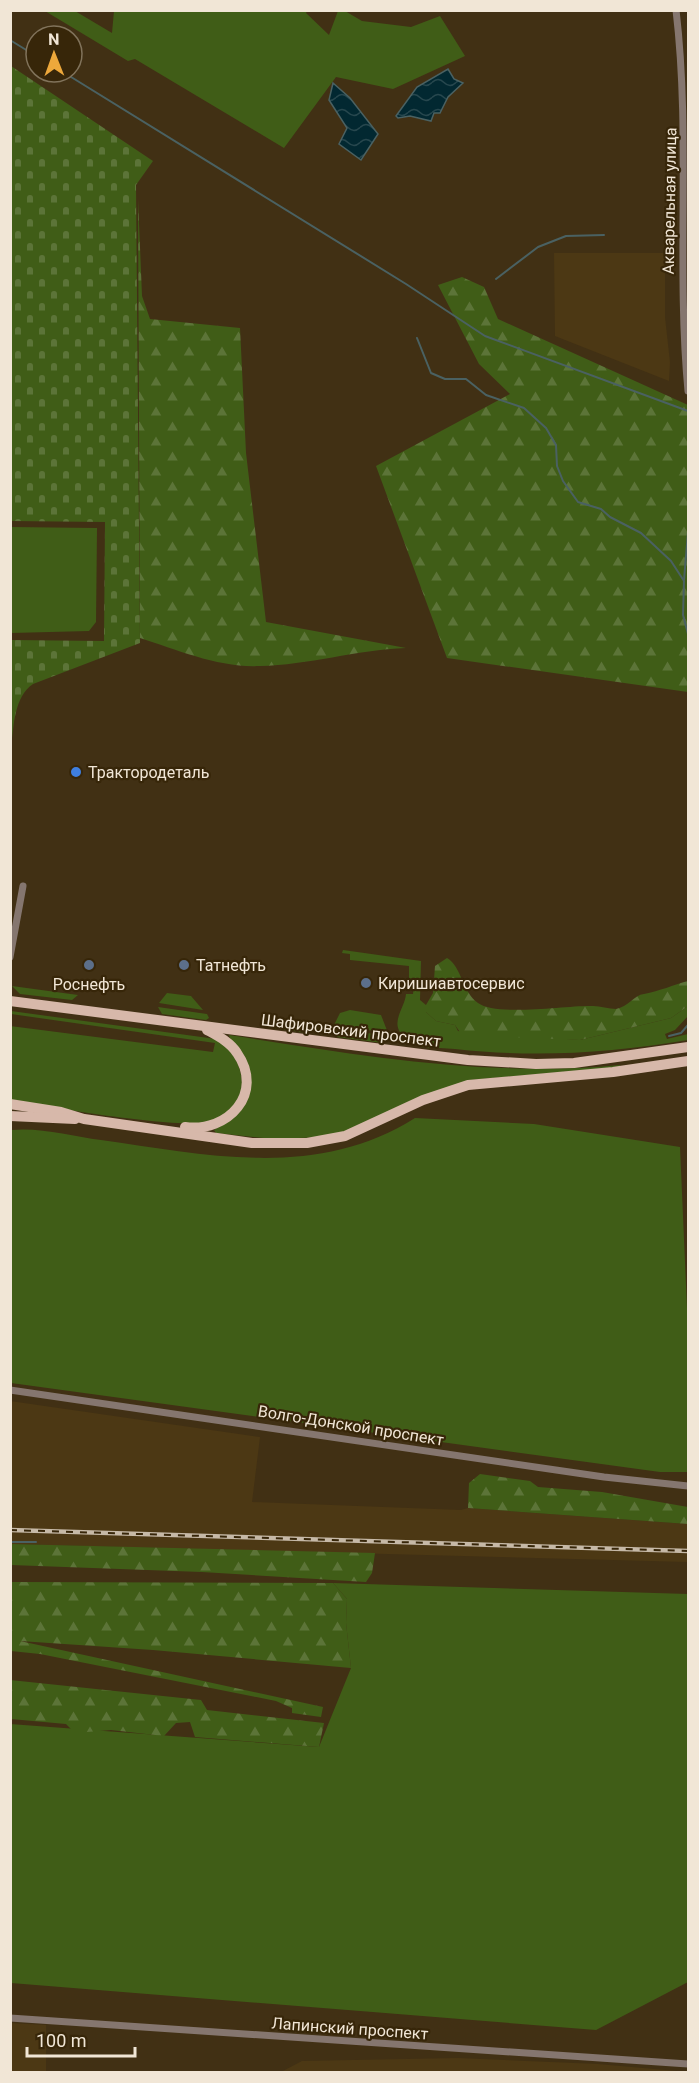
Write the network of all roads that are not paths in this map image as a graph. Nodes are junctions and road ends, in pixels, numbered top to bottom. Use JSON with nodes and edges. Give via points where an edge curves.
{"nodes":[{"id":1,"x":676,"y":10,"type":"edge"},
{"id":2,"x":688,"y":391,"type":"edge"},
{"id":3,"x":23,"y":886,"type":"dead end"},
{"id":4,"x":10,"y":957,"type":"edge"},
{"id":5,"x":10,"y":1001,"type":"edge"},
{"id":6,"x":202,"y":1027,"type":"junction"},
{"id":7,"x":688,"y":1047,"type":"edge"},
{"id":8,"x":688,"y":1061,"type":"edge"},
{"id":9,"x":10,"y":1104,"type":"edge"},
{"id":10,"x":10,"y":1116,"type":"edge"},
{"id":11,"x":84,"y":1119,"type":"junction"},
{"id":12,"x":161,"y":1130,"type":"junction"},
{"id":13,"x":10,"y":1390,"type":"edge"},
{"id":14,"x":688,"y":1486,"type":"edge"},
{"id":15,"x":10,"y":2018,"type":"edge"},
{"id":16,"x":688,"y":2064,"type":"edge"}],
"edges":[{"from":1,"to":2,"type":"street","name":"Акварельная улица","via":[[684,143],[682,319]]},
{"from":3,"to":4,"type":"street"},
{"from":5,"to":6,"type":"main road","name":"Шафировский проспект"},
{"from":6,"to":7,"type":"main road","name":"Шафировский проспект","via":[[412,1054],[536,1064],[616,1059]]},
{"from":6,"to":12,"type":"main road","via":[[230,1044],[241,1059],[246,1080],[242,1100],[218,1124]]},
{"from":8,"to":12,"type":"main road","via":[[468,1085],[423,1100],[345,1136],[307,1143],[252,1143]]},
{"from":9,"to":11,"type":"main road"},
{"from":10,"to":11,"type":"main road"},
{"from":11,"to":12,"type":"main road"},
{"from":13,"to":14,"type":"street","name":"Волго-Донской проспект"},
{"from":15,"to":16,"type":"street","name":"Лапинский проспект"}]}
